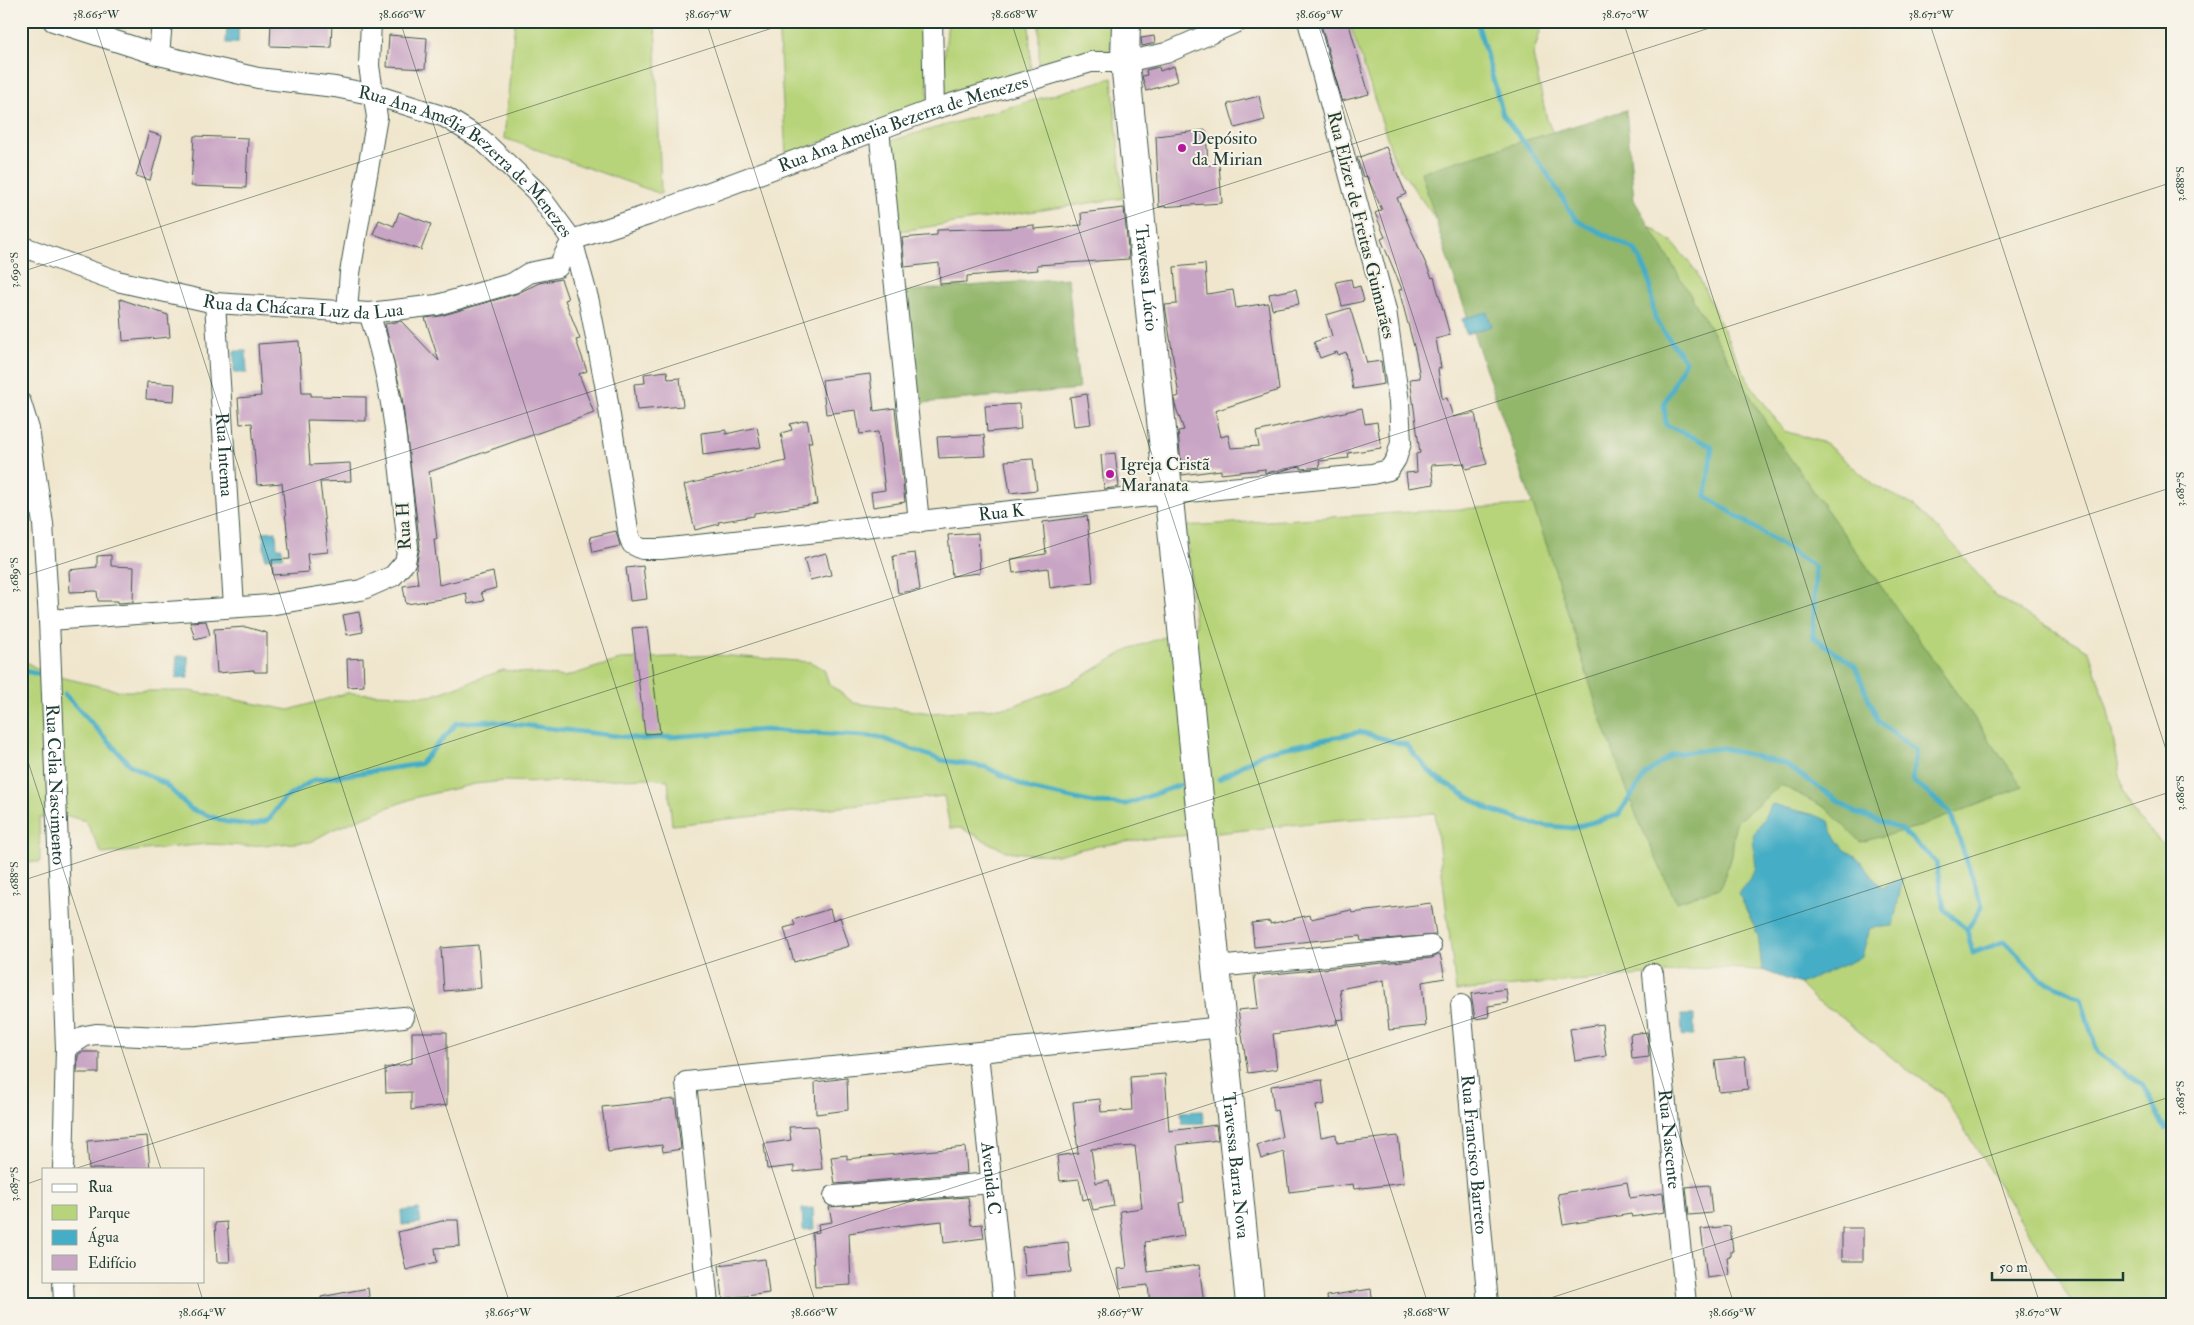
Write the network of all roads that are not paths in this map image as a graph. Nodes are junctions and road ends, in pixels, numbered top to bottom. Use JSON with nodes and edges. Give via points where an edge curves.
{"nodes":[{"id":1,"x":53,"y":21,"type":"edge"},
{"id":2,"x":162,"y":21,"type":"edge"},
{"id":3,"x":371,"y":21,"type":"edge"},
{"id":4,"x":932,"y":21,"type":"edge"},
{"id":5,"x":1126,"y":21,"type":"edge"},
{"id":6,"x":1239,"y":21,"type":"edge"},
{"id":7,"x":1308,"y":21,"type":"edge"},
{"id":8,"x":159,"y":55,"type":"junction"},
{"id":9,"x":1125,"y":62,"type":"junction"},
{"id":10,"x":375,"y":95,"type":"junction"},
{"id":11,"x":934,"y":109,"type":"junction"},
{"id":12,"x":879,"y":129,"type":"junction"},
{"id":13,"x":572,"y":240,"type":"junction"},
{"id":14,"x":21,"y":246,"type":"edge"},
{"id":15,"x":215,"y":303,"type":"junction"},
{"id":16,"x":347,"y":310,"type":"junction"},
{"id":17,"x":370,"y":312,"type":"junction"},
{"id":18,"x":21,"y":403,"type":"edge"},
{"id":19,"x":1372,"y":474,"type":"joint"},
{"id":20,"x":1168,"y":494,"type":"junction"},
{"id":21,"x":919,"y":522,"type":"junction"},
{"id":22,"x":632,"y":544,"type":"joint"},
{"id":23,"x":234,"y":606,"type":"junction"},
{"id":24,"x":49,"y":620,"type":"junction"},
{"id":25,"x":1430,"y":946,"type":"dead end"},
{"id":26,"x":1216,"y":967,"type":"junction"},
{"id":27,"x":1653,"y":974,"type":"dead end"},
{"id":28,"x":1461,"y":1005,"type":"dead end"},
{"id":29,"x":404,"y":1017,"type":"dead end"},
{"id":30,"x":1223,"y":1027,"type":"junction"},
{"id":31,"x":66,"y":1048,"type":"junction"},
{"id":32,"x":978,"y":1053,"type":"junction"},
{"id":33,"x":63,"y":1168,"type":"edge"},
{"id":34,"x":992,"y":1183,"type":"junction"},
{"id":35,"x":834,"y":1196,"type":"dead end"},
{"id":36,"x":63,"y":1282,"type":"edge"},
{"id":37,"x":64,"y":1304,"type":"edge"},
{"id":38,"x":708,"y":1304,"type":"edge"},
{"id":39,"x":1004,"y":1304,"type":"edge"},
{"id":40,"x":1250,"y":1304,"type":"edge"},
{"id":41,"x":1488,"y":1304,"type":"edge"},
{"id":42,"x":1686,"y":1304,"type":"edge"}],
"edges":[{"from":1,"to":8,"type":"street","name":"Rua Ana Amélia Bezerra de Menezes"},
{"from":2,"to":8,"type":"street"},
{"from":3,"to":10,"type":"street","via":[[369,66]]},
{"from":4,"to":11,"type":"street"},
{"from":5,"to":9,"type":"street","name":"Travessa Lúcio"},
{"from":6,"to":9,"type":"street","name":"Rua Ana Amelia Bezerra de Menezes","via":[[1166,53]]},
{"from":7,"to":19,"type":"street","name":"Rua Elizer de Freitas Guimarães","via":[[1386,310],[1399,402],[1400,443],[1396,459],[1389,470]]},
{"from":8,"to":10,"type":"street","name":"Rua Ana Amélia Bezerra de Menezes","via":[[258,78]]},
{"from":9,"to":11,"type":"street","name":"Rua Ana Amelia Bezerra de Menezes","via":[[1092,62]]},
{"from":9,"to":20,"type":"street","name":"Travessa Lúcio"},
{"from":10,"to":13,"type":"street","name":"Rua Ana Amélia Bezerra de Menezes","via":[[445,117],[481,139],[536,191]]},
{"from":10,"to":16,"type":"street","via":[[377,117],[350,273]]},
{"from":11,"to":12,"type":"street","name":"Rua Ana Amelia Bezerra de Menezes"},
{"from":12,"to":13,"type":"street","name":"Rua Ana Amelia Bezerra de Menezes"},
{"from":12,"to":21,"type":"street"},
{"from":13,"to":17,"type":"street","name":"Rua da Chácara Luz da Lua","via":[[558,267],[529,273],[513,283],[437,305]]},
{"from":13,"to":22,"type":"street","name":"Rua Ana Amélia Bezerra de Menezes","via":[[589,302]]},
{"from":14,"to":15,"type":"street","name":"Rua da Chácara Luz da Lua","via":[[117,281]]},
{"from":15,"to":16,"type":"street","name":"Rua da Chácara Luz da Lua"},
{"from":15,"to":23,"type":"street","name":"Rua Intema"},
{"from":16,"to":17,"type":"street","name":"Rua da Chácara Luz da Lua"},
{"from":17,"to":23,"type":"street","name":"Rua H","via":[[390,386],[408,547],[405,562],[393,576],[361,590],[268,605]]},
{"from":18,"to":24,"type":"street","name":"Rua Celia Nascimento","via":[[29,429],[43,524]]},
{"from":19,"to":20,"type":"street","name":"Rua K"},
{"from":20,"to":21,"type":"street","name":"Rua K"},
{"from":20,"to":26,"type":"street","name":"Travessa Lúcio"},
{"from":21,"to":22,"type":"street","name":"Rua K","via":[[661,550],[642,549]]},
{"from":23,"to":24,"type":"street","name":"Rua H"},
{"from":24,"to":31,"type":"street","name":"Rua Celia Nascimento"},
{"from":25,"to":26,"type":"street"},
{"from":26,"to":30,"type":"street","name":"Travessa Barra Nova"},
{"from":27,"to":42,"type":"street","name":"Rua Nascente"},
{"from":28,"to":41,"type":"street","name":"Rua Francisco Barreto"},
{"from":29,"to":31,"type":"street","via":[[198,1036],[96,1034]]},
{"from":30,"to":32,"type":"street"},
{"from":30,"to":40,"type":"street","name":"Travessa Barra Nova"},
{"from":31,"to":33,"type":"street","name":"Rua Celia Nascimento"},
{"from":32,"to":34,"type":"street","name":"Avenida C"},
{"from":32,"to":38,"type":"street","via":[[686,1082]]},
{"from":34,"to":35,"type":"street"},
{"from":34,"to":39,"type":"street","name":"Avenida C"},
{"from":36,"to":37,"type":"street"}]}
